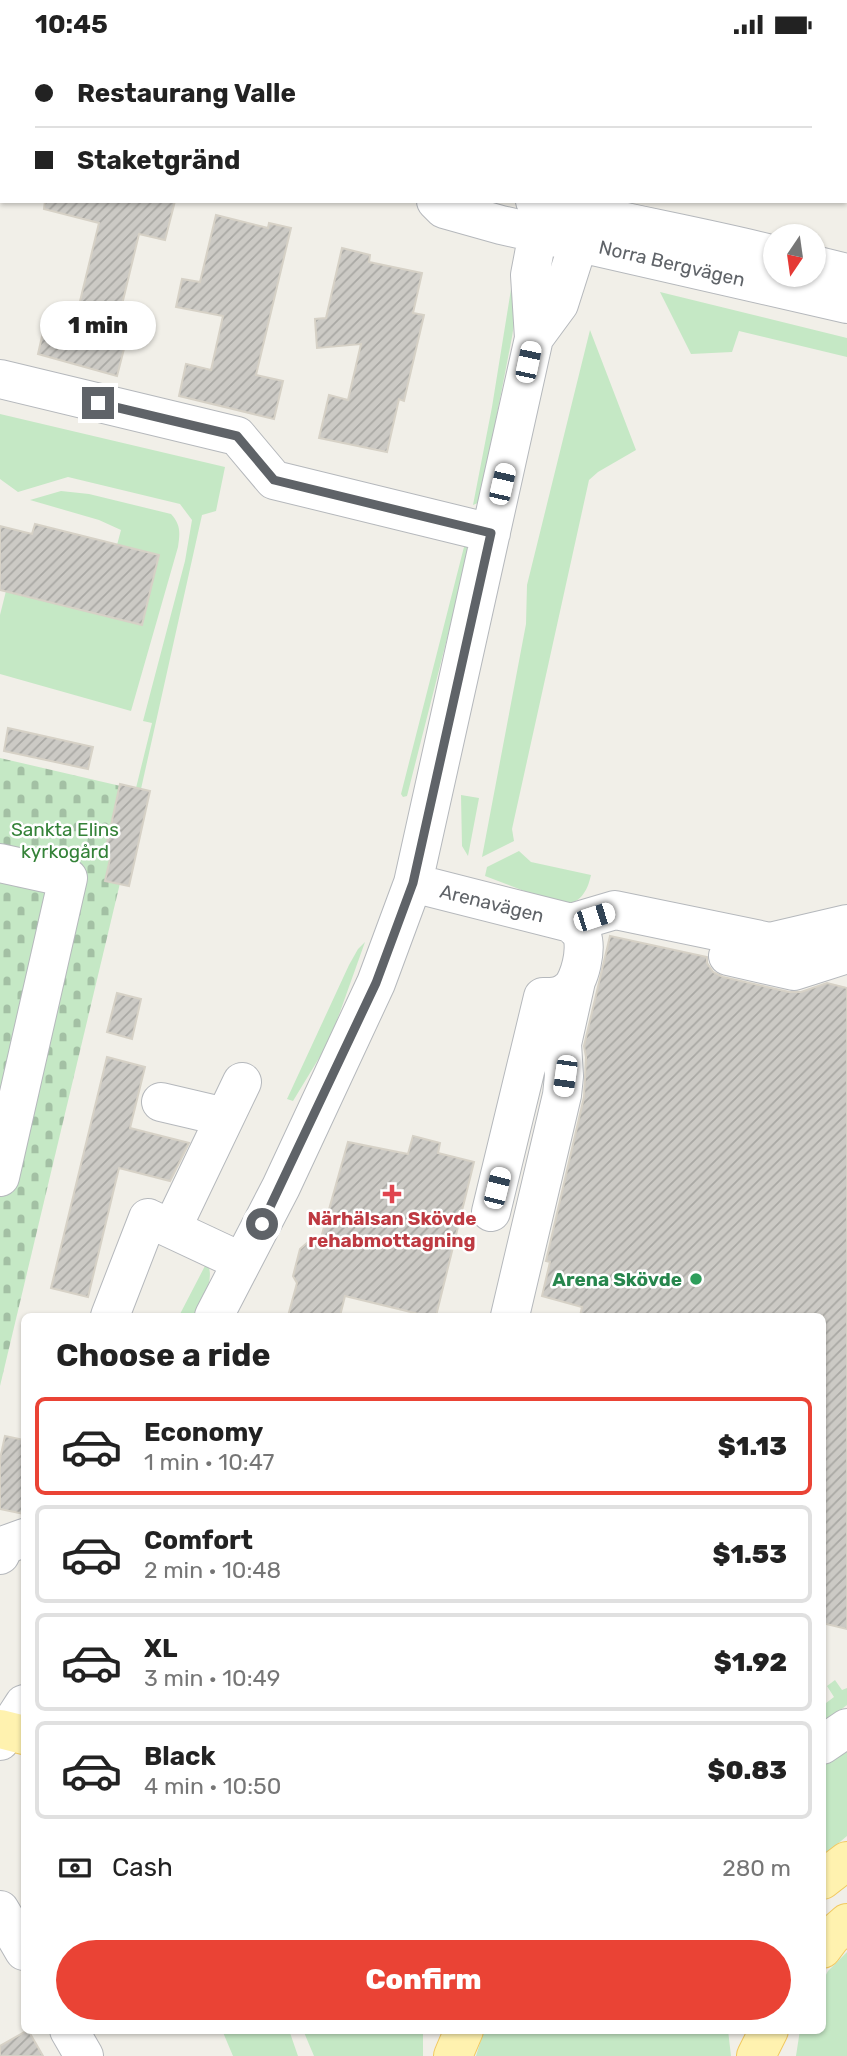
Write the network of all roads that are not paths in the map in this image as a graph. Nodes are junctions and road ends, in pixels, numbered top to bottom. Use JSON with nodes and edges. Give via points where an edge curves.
{"nodes":[{"id":1,"x":438,"y":203,"type":"edge"},
{"id":2,"x":658,"y":203,"type":"edge"},
{"id":3,"x":561,"y":212,"type":"edge"},
{"id":4,"x":697,"y":236,"type":"junction"},
{"id":5,"x":763,"y":252,"type":"edge"},
{"id":6,"x":826,"y":268,"type":"edge"},
{"id":7,"x":847,"y":273,"type":"edge"},
{"id":8,"x":847,"y":304,"type":"edge"},
{"id":9,"x":0,"y":379,"type":"edge"},
{"id":10,"x":491,"y":533,"type":"junction"},
{"id":11,"x":0,"y":863,"type":"edge"},
{"id":12,"x":413,"y":883,"type":"junction"},
{"id":13,"x":847,"y":924,"type":"edge"},
{"id":14,"x":587,"y":925,"type":"junction"},
{"id":15,"x":847,"y":954,"type":"edge"},
{"id":16,"x":576,"y":981,"type":"junction"},
{"id":17,"x":242,"y":1082,"type":"dead end"},
{"id":18,"x":160,"y":1102,"type":"dead end"},
{"id":19,"x":225,"y":1117,"type":"junction"},
{"id":20,"x":3,"y":1153,"type":"edge"},
{"id":21,"x":491,"y":1212,"type":"dead end"},
{"id":22,"x":172,"y":1228,"type":"junction"},
{"id":23,"x":242,"y":1262,"type":"junction"},
{"id":24,"x":111,"y":1313,"type":"edge"},
{"id":25,"x":216,"y":1313,"type":"edge"},
{"id":26,"x":511,"y":1313,"type":"edge"},
{"id":27,"x":21,"y":1539,"type":"edge"},
{"id":28,"x":0,"y":1555,"type":"edge"},
{"id":29,"x":847,"y":1728,"type":"edge"},
{"id":30,"x":826,"y":1742,"type":"edge"},
{"id":31,"x":847,"y":1861,"type":"edge"},
{"id":32,"x":826,"y":1876,"type":"edge"},
{"id":33,"x":0,"y":1910,"type":"edge"},
{"id":34,"x":847,"y":1923,"type":"edge"},
{"id":35,"x":826,"y":1944,"type":"edge"},
{"id":36,"x":21,"y":1946,"type":"edge"},
{"id":37,"x":71,"y":2034,"type":"edge"},
{"id":38,"x":447,"y":2034,"type":"edge"},
{"id":39,"x":462,"y":2034,"type":"edge"},
{"id":40,"x":749,"y":2034,"type":"edge"},
{"id":41,"x":767,"y":2034,"type":"edge"},
{"id":42,"x":84,"y":2056,"type":"edge"},
{"id":43,"x":453,"y":2056,"type":"edge"},
{"id":44,"x":756,"y":2056,"type":"edge"}],
"edges":[{"from":1,"to":3,"type":"street","via":[[444,209]]},
{"from":2,"to":4,"type":"street","name":"Norra Bergvägen"},
{"from":3,"to":4,"type":"street","name":"Norra Bergvägen"},
{"from":3,"to":8,"type":"street","name":"Norra Bergvägen"},
{"from":3,"to":10,"type":"street","via":[[559,304],[534,338]]},
{"from":4,"to":5,"type":"street","name":"Norra Bergvägen"},
{"from":6,"to":7,"type":"street"},
{"from":9,"to":10,"type":"street","via":[[237,436],[274,480]]},
{"from":10,"to":12,"type":"street"},
{"from":11,"to":20,"type":"street","via":[[68,878]]},
{"from":12,"to":14,"type":"street","name":"Arenavägen"},
{"from":12,"to":23,"type":"street","via":[[376,983]]},
{"from":13,"to":14,"type":"street","via":[[770,942],[615,910]]},
{"from":14,"to":15,"type":"street","name":"Arenavägen","via":[[794,971]]},
{"from":14,"to":16,"type":"street","via":[[581,933],[584,942]]},
{"from":16,"to":21,"type":"street","via":[[559,996],[543,997]]},
{"from":16,"to":26,"type":"street","via":[[562,1044],[562,1095]]},
{"from":17,"to":19,"type":"street"},
{"from":18,"to":19,"type":"street"},
{"from":19,"to":22,"type":"street"},
{"from":22,"to":23,"type":"street"},
{"from":22,"to":24,"type":"street","via":[[148,1218]]},
{"from":23,"to":25,"type":"street"},
{"from":27,"to":28,"type":"street","via":[[5,1545]]},
{"from":29,"to":30,"type":"street"},
{"from":31,"to":32,"type":"main road"},
{"from":33,"to":36,"type":"street"},
{"from":34,"to":35,"type":"main road"},
{"from":37,"to":42,"type":"street"},
{"from":38,"to":43,"type":"main road"},
{"from":39,"to":43,"type":"main road"},
{"from":40,"to":44,"type":"main road"},
{"from":41,"to":44,"type":"main road"}]}
